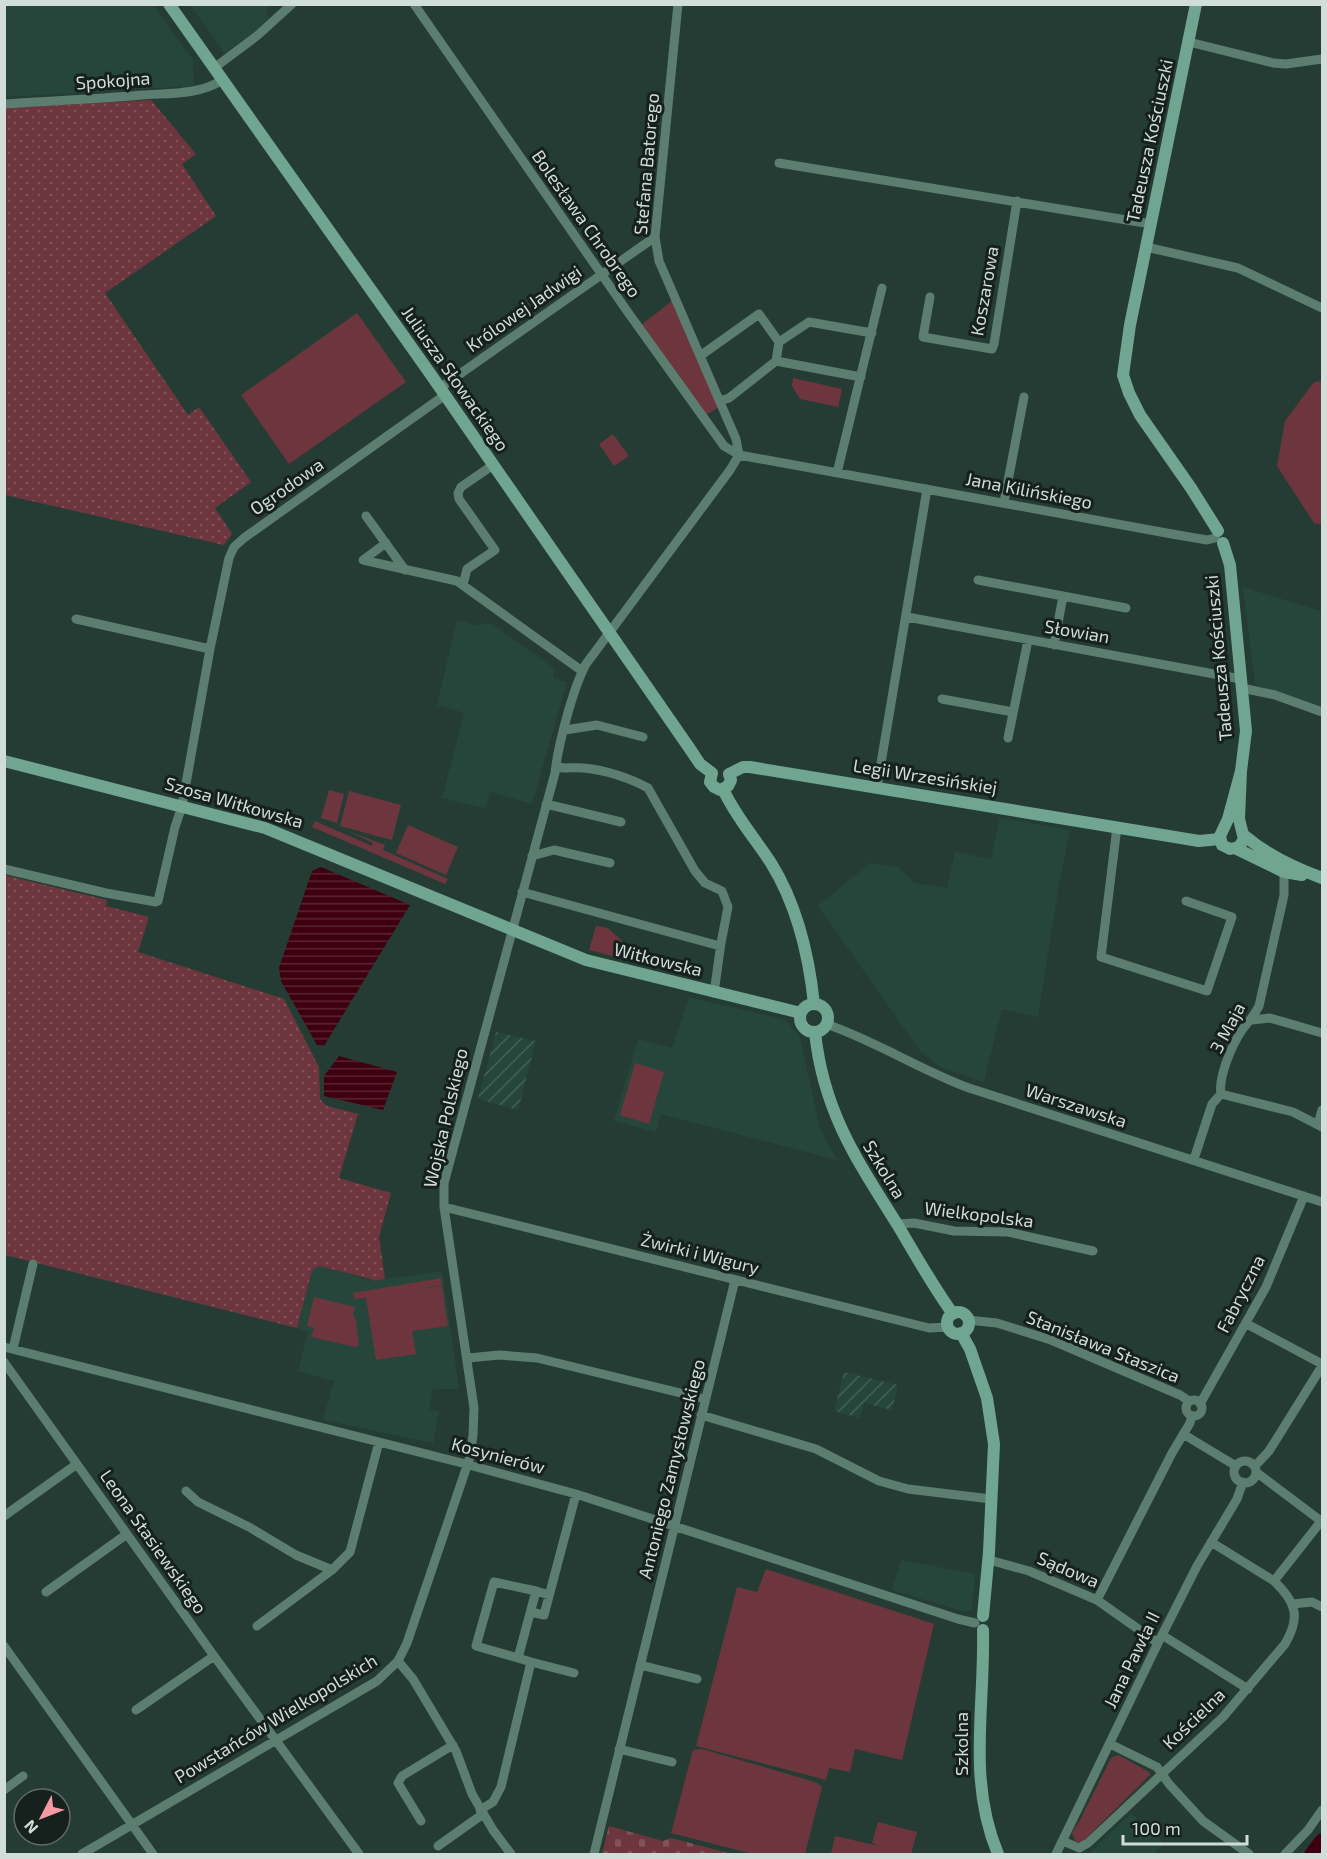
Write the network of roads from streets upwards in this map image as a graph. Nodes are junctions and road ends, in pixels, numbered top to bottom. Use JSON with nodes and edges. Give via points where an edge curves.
{"nodes":[{"id":1,"x":169,"y":4,"type":"edge"},
{"id":2,"x":292,"y":4,"type":"edge"},
{"id":3,"x":414,"y":4,"type":"edge"},
{"id":4,"x":678,"y":4,"type":"edge"},
{"id":5,"x":1196,"y":4,"type":"edge"},
{"id":6,"x":1189,"y":42,"type":"junction"},
{"id":7,"x":1323,"y":59,"type":"edge"},
{"id":8,"x":214,"y":68,"type":"junction"},
{"id":9,"x":222,"y":80,"type":"junction"},
{"id":10,"x":4,"y":104,"type":"edge"},
{"id":11,"x":779,"y":164,"type":"dead end"},
{"id":12,"x":1017,"y":201,"type":"junction"},
{"id":13,"x":1151,"y":224,"type":"junction"},
{"id":14,"x":655,"y":237,"type":"junction"},
{"id":15,"x":1146,"y":247,"type":"junction"},
{"id":16,"x":601,"y":274,"type":"junction"},
{"id":17,"x":882,"y":288,"type":"dead end"},
{"id":18,"x":930,"y":297,"type":"dead end"},
{"id":19,"x":1323,"y":308,"type":"edge"},
{"id":20,"x":872,"y":333,"type":"junction"},
{"id":21,"x":779,"y":342,"type":"junction"},
{"id":22,"x":700,"y":356,"type":"junction"},
{"id":23,"x":776,"y":361,"type":"junction"},
{"id":24,"x":861,"y":377,"type":"junction"},
{"id":25,"x":443,"y":392,"type":"junction"},
{"id":26,"x":1024,"y":397,"type":"dead end"},
{"id":27,"x":720,"y":401,"type":"junction"},
{"id":28,"x":738,"y":455,"type":"junction"},
{"id":29,"x":493,"y":465,"type":"junction"},
{"id":30,"x":837,"y":473,"type":"junction"},
{"id":31,"x":927,"y":489,"type":"junction"},
{"id":32,"x":1004,"y":502,"type":"junction"},
{"id":33,"x":366,"y":516,"type":"dead end"},
{"id":34,"x":1219,"y":537,"type":"junction"},
{"id":35,"x":386,"y":543,"type":"junction"},
{"id":36,"x":405,"y":570,"type":"junction"},
{"id":37,"x":978,"y":580,"type":"dead end"},
{"id":38,"x":463,"y":585,"type":"junction"},
{"id":39,"x":1063,"y":596,"type":"junction"},
{"id":40,"x":1126,"y":608,"type":"dead end"},
{"id":41,"x":906,"y":617,"type":"junction"},
{"id":42,"x":76,"y":619,"type":"dead end"},
{"id":43,"x":608,"y":632,"type":"junction"},
{"id":44,"x":1028,"y":640,"type":"junction"},
{"id":45,"x":1054,"y":645,"type":"junction"},
{"id":46,"x":210,"y":649,"type":"junction"},
{"id":47,"x":582,"y":671,"type":"junction"},
{"id":48,"x":1241,"y":683,"type":"junction"},
{"id":49,"x":942,"y":699,"type":"dead end"},
{"id":50,"x":1013,"y":712,"type":"junction"},
{"id":51,"x":1323,"y":712,"type":"edge"},
{"id":52,"x":565,"y":730,"type":"junction"},
{"id":53,"x":643,"y":737,"type":"dead end"},
{"id":54,"x":1008,"y":738,"type":"dead end"},
{"id":55,"x":4,"y":761,"type":"edge"},
{"id":56,"x":556,"y":767,"type":"junction"},
{"id":57,"x":1241,"y":771,"type":"junction"},
{"id":58,"x":712,"y":773,"type":"junction"},
{"id":59,"x":729,"y":774,"type":"junction"},
{"id":60,"x":877,"y":787,"type":"junction"},
{"id":61,"x":723,"y":789,"type":"junction"},
{"id":62,"x":546,"y":804,"type":"junction"},
{"id":63,"x":182,"y":806,"type":"junction"},
{"id":64,"x":621,"y":822,"type":"dead end"},
{"id":65,"x":1117,"y":827,"type":"junction"},
{"id":66,"x":1243,"y":832,"type":"junction"},
{"id":67,"x":1222,"y":834,"type":"junction"},
{"id":68,"x":1237,"y":849,"type":"junction"},
{"id":69,"x":532,"y":856,"type":"junction"},
{"id":70,"x":610,"y":863,"type":"dead end"},
{"id":71,"x":4,"y":869,"type":"edge"},
{"id":72,"x":1284,"y":872,"type":"junction"},
{"id":73,"x":1321,"y":877,"type":"edge"},
{"id":74,"x":522,"y":892,"type":"junction"},
{"id":75,"x":1186,"y":901,"type":"dead end"},
{"id":76,"x":511,"y":930,"type":"junction"},
{"id":77,"x":720,"y":946,"type":"junction"},
{"id":78,"x":714,"y":993,"type":"junction"},
{"id":79,"x":814,"y":1004,"type":"junction"},
{"id":80,"x":801,"y":1013,"type":"junction"},
{"id":81,"x":1252,"y":1020,"type":"junction"},
{"id":82,"x":826,"y":1024,"type":"junction"},
{"id":83,"x":815,"y":1032,"type":"junction"},
{"id":84,"x":1323,"y":1033,"type":"edge"},
{"id":85,"x":1221,"y":1094,"type":"junction"},
{"id":86,"x":1323,"y":1110,"type":"edge"},
{"id":87,"x":1320,"y":1126,"type":"edge"},
{"id":88,"x":1194,"y":1159,"type":"junction"},
{"id":89,"x":1304,"y":1196,"type":"junction"},
{"id":90,"x":1323,"y":1202,"type":"edge"},
{"id":91,"x":444,"y":1207,"type":"junction"},
{"id":92,"x":897,"y":1224,"type":"junction"},
{"id":93,"x":1093,"y":1251,"type":"dead end"},
{"id":94,"x":33,"y":1264,"type":"dead end"},
{"id":95,"x":735,"y":1280,"type":"junction"},
{"id":96,"x":953,"y":1314,"type":"junction"},
{"id":97,"x":968,"y":1320,"type":"junction"},
{"id":98,"x":1247,"y":1324,"type":"junction"},
{"id":99,"x":948,"y":1327,"type":"junction"},
{"id":100,"x":962,"y":1333,"type":"junction"},
{"id":101,"x":9,"y":1348,"type":"edge"},
{"id":102,"x":468,"y":1358,"type":"junction"},
{"id":103,"x":4,"y":1362,"type":"edge"},
{"id":104,"x":1323,"y":1365,"type":"edge"},
{"id":105,"x":705,"y":1399,"type":"junction"},
{"id":106,"x":1189,"y":1401,"type":"junction"},
{"id":107,"x":1200,"y":1404,"type":"junction"},
{"id":108,"x":701,"y":1415,"type":"junction"},
{"id":109,"x":1192,"y":1416,"type":"junction"},
{"id":110,"x":1183,"y":1434,"type":"junction"},
{"id":111,"x":379,"y":1442,"type":"junction"},
{"id":112,"x":77,"y":1464,"type":"junction"},
{"id":113,"x":468,"y":1464,"type":"junction"},
{"id":114,"x":1236,"y":1466,"type":"junction"},
{"id":115,"x":1256,"y":1469,"type":"junction"},
{"id":116,"x":1243,"y":1482,"type":"junction"},
{"id":117,"x":186,"y":1491,"type":"dead end"},
{"id":118,"x":576,"y":1494,"type":"junction"},
{"id":119,"x":991,"y":1499,"type":"junction"},
{"id":120,"x":4,"y":1516,"type":"edge"},
{"id":121,"x":1322,"y":1521,"type":"edge"},
{"id":122,"x":675,"y":1526,"type":"junction"},
{"id":123,"x":127,"y":1534,"type":"junction"},
{"id":124,"x":1211,"y":1542,"type":"junction"},
{"id":125,"x":989,"y":1560,"type":"junction"},
{"id":126,"x":332,"y":1570,"type":"junction"},
{"id":127,"x":1274,"y":1581,"type":"junction"},
{"id":128,"x":46,"y":1592,"type":"dead end"},
{"id":129,"x":536,"y":1592,"type":"junction"},
{"id":130,"x":549,"y":1594,"type":"junction"},
{"id":131,"x":1097,"y":1600,"type":"junction"},
{"id":132,"x":1293,"y":1604,"type":"junction"},
{"id":133,"x":1323,"y":1607,"type":"edge"},
{"id":134,"x":531,"y":1612,"type":"junction"},
{"id":135,"x":980,"y":1623,"type":"junction"},
{"id":136,"x":257,"y":1626,"type":"dead end"},
{"id":137,"x":1160,"y":1639,"type":"junction"},
{"id":138,"x":4,"y":1646,"type":"edge"},
{"id":139,"x":214,"y":1656,"type":"junction"},
{"id":140,"x":518,"y":1658,"type":"junction"},
{"id":141,"x":398,"y":1660,"type":"junction"},
{"id":142,"x":531,"y":1662,"type":"junction"},
{"id":143,"x":640,"y":1665,"type":"junction"},
{"id":144,"x":574,"y":1673,"type":"dead end"},
{"id":145,"x":697,"y":1679,"type":"dead end"},
{"id":146,"x":1248,"y":1689,"type":"junction"},
{"id":147,"x":136,"y":1710,"type":"dead end"},
{"id":148,"x":275,"y":1741,"type":"junction"},
{"id":149,"x":1110,"y":1744,"type":"junction"},
{"id":150,"x":453,"y":1745,"type":"junction"},
{"id":151,"x":619,"y":1749,"type":"junction"},
{"id":152,"x":672,"y":1762,"type":"dead end"},
{"id":153,"x":1162,"y":1773,"type":"junction"},
{"id":154,"x":23,"y":1776,"type":"dead end"},
{"id":155,"x":4,"y":1790,"type":"edge"},
{"id":156,"x":1323,"y":1810,"type":"edge"},
{"id":157,"x":482,"y":1812,"type":"junction"},
{"id":158,"x":421,"y":1821,"type":"dead end"},
{"id":159,"x":133,"y":1825,"type":"junction"},
{"id":160,"x":1064,"y":1840,"type":"junction"},
{"id":161,"x":438,"y":1846,"type":"dead end"},
{"id":162,"x":82,"y":1854,"type":"edge"},
{"id":163,"x":153,"y":1854,"type":"edge"},
{"id":164,"x":359,"y":1854,"type":"edge"},
{"id":165,"x":511,"y":1854,"type":"edge"},
{"id":166,"x":594,"y":1854,"type":"edge"},
{"id":167,"x":998,"y":1854,"type":"edge"},
{"id":168,"x":1056,"y":1854,"type":"edge"},
{"id":169,"x":1249,"y":1854,"type":"edge"},
{"id":170,"x":1285,"y":1854,"type":"edge"}],
"edges":[{"from":1,"to":8,"type":"street","name":"Juliusza Słowackiego"},
{"from":2,"to":8,"type":"street"},
{"from":3,"to":16,"type":"street","name":"Bolesława Chrobrego"},
{"from":4,"to":14,"type":"street","name":"Stefana Batorego"},
{"from":5,"to":6,"type":"street","name":"Tadeusza Kościuszki"},
{"from":6,"to":7,"type":"street","name":"Tadeusza Kościuszki","via":[[1273,63]]},
{"from":6,"to":13,"type":"street","name":"Tadeusza Kościuszki"},
{"from":8,"to":9,"type":"street","name":"Juliusza Słowackiego"},
{"from":9,"to":10,"type":"street","name":"Spokojna","via":[[197,90]]},
{"from":9,"to":25,"type":"street","name":"Juliusza Słowackiego"},
{"from":11,"to":12,"type":"street"},
{"from":12,"to":13,"type":"street"},
{"from":12,"to":18,"type":"street","name":"Koszarowa","via":[[992,349],[923,337]]},
{"from":13,"to":15,"type":"street","name":"Tadeusza Kościuszki"},
{"from":14,"to":16,"type":"street","name":"Królowej Jadwigi"},
{"from":14,"to":22,"type":"street","name":"Stefana Batorego","via":[[658,261]]},
{"from":15,"to":19,"type":"street","name":"Tadeusza Kościuszki","via":[[1238,268]]},
{"from":15,"to":34,"type":"street","name":"Tadeusza Kościuszki","via":[[1124,381],[1140,415],[1191,488]]},
{"from":16,"to":25,"type":"street","name":"Królowej Jadwigi"},
{"from":16,"to":28,"type":"street","name":"Bolesława Chrobrego","via":[[705,423],[724,446]]},
{"from":17,"to":20,"type":"street"},
{"from":20,"to":21,"type":"street","via":[[809,322]]},
{"from":20,"to":24,"type":"street"},
{"from":21,"to":22,"type":"street","via":[[759,314]]},
{"from":21,"to":23,"type":"street"},
{"from":22,"to":27,"type":"street","name":"Stefana Batorego"},
{"from":23,"to":24,"type":"street"},
{"from":23,"to":27,"type":"street"},
{"from":24,"to":30,"type":"street"},
{"from":25,"to":29,"type":"street","name":"Juliusza Słowackiego"},
{"from":25,"to":46,"type":"street","name":"Ogrodowa","via":[[238,543],[229,558]]},
{"from":26,"to":32,"type":"street"},
{"from":27,"to":28,"type":"street","name":"Stefana Batorego","via":[[736,439]]},
{"from":28,"to":30,"type":"street","name":"Jana Kilińskiego"},
{"from":28,"to":43,"type":"street","name":"Wojska Polskiego"},
{"from":29,"to":38,"type":"street","via":[[458,493],[495,550],[468,569]]},
{"from":29,"to":43,"type":"street","name":"Juliusza Słowackiego"},
{"from":30,"to":31,"type":"street","name":"Jana Kilińskiego"},
{"from":31,"to":32,"type":"street","name":"Jana Kilińskiego"},
{"from":31,"to":41,"type":"street"},
{"from":32,"to":34,"type":"street","name":"Jana Kilińskiego","via":[[1207,540]]},
{"from":33,"to":35,"type":"street"},
{"from":34,"to":48,"type":"street","name":"Tadeusza Kościuszki","via":[[1230,566]]},
{"from":35,"to":36,"type":"street"},
{"from":35,"to":36,"type":"street","via":[[363,560]]},
{"from":36,"to":38,"type":"street"},
{"from":37,"to":39,"type":"street"},
{"from":38,"to":47,"type":"street"},
{"from":39,"to":40,"type":"street"},
{"from":39,"to":45,"type":"street"},
{"from":41,"to":44,"type":"street","name":"Słowian"},
{"from":41,"to":60,"type":"street"},
{"from":42,"to":46,"type":"street"},
{"from":43,"to":47,"type":"street","name":"Wojska Polskiego"},
{"from":43,"to":58,"type":"street","name":"Juliusza Słowackiego","via":[[695,757]]},
{"from":44,"to":45,"type":"street","name":"Słowian"},
{"from":44,"to":50,"type":"street"},
{"from":45,"to":48,"type":"street","name":"Słowian"},
{"from":46,"to":63,"type":"street","name":"Ogrodowa"},
{"from":47,"to":52,"type":"street","name":"Wojska Polskiego"},
{"from":48,"to":51,"type":"street","name":"Słowian"},
{"from":48,"to":57,"type":"street","name":"Tadeusza Kościuszki","via":[[1246,731]]},
{"from":49,"to":50,"type":"street"},
{"from":50,"to":54,"type":"street"},
{"from":52,"to":53,"type":"street","via":[[597,726]]},
{"from":52,"to":56,"type":"street","name":"Wojska Polskiego"},
{"from":55,"to":63,"type":"street","name":"Szosa Witkowska"},
{"from":56,"to":62,"type":"street","name":"Wojska Polskiego"},
{"from":56,"to":77,"type":"street","via":[[588,768],[648,788],[695,871],[726,898],[728,907]]},
{"from":57,"to":66,"type":"street","name":"Tadeusza Kościuszki","via":[[1239,819]]},
{"from":57,"to":67,"type":"street","name":"Tadeusza Kościuszki"},
{"from":58,"to":59,"type":"street","via":[[721,769]]},
{"from":58,"to":61,"type":"street","via":[[712,785]]},
{"from":59,"to":60,"type":"street","name":"Legii Wrzesińskiej","via":[[750,767]]},
{"from":59,"to":61,"type":"street","via":[[730,783]]},
{"from":60,"to":65,"type":"street","name":"Legii Wrzesińskiej"},
{"from":61,"to":79,"type":"street","via":[[772,865],[790,903],[806,956]]},
{"from":62,"to":64,"type":"street"},
{"from":62,"to":69,"type":"street","name":"Wojska Polskiego"},
{"from":63,"to":71,"type":"street","name":"Ogrodowa","via":[[156,902]]},
{"from":63,"to":76,"type":"street","name":"Szosa Witkowska","via":[[294,838]]},
{"from":65,"to":67,"type":"street","name":"Legii Wrzesińskiej","via":[[1199,841]]},
{"from":65,"to":75,"type":"street","via":[[1101,957],[1208,991],[1232,917]]},
{"from":66,"to":67,"type":"street","via":[[1232,825]]},
{"from":66,"to":68,"type":"street","via":[[1243,843]]},
{"from":66,"to":73,"type":"street","via":[[1258,848]]},
{"from":67,"to":68,"type":"street","via":[[1227,849]]},
{"from":68,"to":72,"type":"street"},
{"from":69,"to":70,"type":"street","via":[[555,850]]},
{"from":69,"to":74,"type":"street","name":"Wojska Polskiego"},
{"from":72,"to":73,"type":"street"},
{"from":72,"to":81,"type":"street","name":"3 Maja","via":[[1286,887],[1267,980]]},
{"from":74,"to":76,"type":"street","name":"Wojska Polskiego"},
{"from":74,"to":77,"type":"street"},
{"from":76,"to":78,"type":"street","name":"Witkowska","via":[[586,960]]},
{"from":76,"to":91,"type":"street","name":"Wojska Polskiego","via":[[444,1183]]},
{"from":77,"to":78,"type":"street"},
{"from":78,"to":80,"type":"street","name":"Witkowska"},
{"from":79,"to":80,"type":"street","via":[[807,1005]]},
{"from":79,"to":82,"type":"street","via":[[826,1011]]},
{"from":80,"to":83,"type":"street","via":[[803,1026]]},
{"from":81,"to":84,"type":"street","via":[[1270,1018]]},
{"from":81,"to":85,"type":"street","name":"3 Maja","via":[[1234,1046],[1220,1081]]},
{"from":82,"to":83,"type":"street"},
{"from":82,"to":88,"type":"street","name":"Warszawska","via":[[962,1086]]},
{"from":83,"to":92,"type":"street","name":"Szkolna","via":[[833,1113],[853,1154]]},
{"from":85,"to":87,"type":"street","via":[[1293,1112]]},
{"from":85,"to":88,"type":"street","name":"3 Maja","via":[[1212,1104]]},
{"from":86,"to":87,"type":"street"},
{"from":88,"to":89,"type":"street","name":"Warszawska"},
{"from":89,"to":90,"type":"street","name":"Warszawska"},
{"from":89,"to":98,"type":"street","name":"Fabryczna"},
{"from":91,"to":95,"type":"street","name":"Żwirki i Wigury"},
{"from":91,"to":102,"type":"street","name":"Wojska Polskiego"},
{"from":92,"to":93,"type":"street","name":"Wielkopolska","via":[[1008,1232]]},
{"from":92,"to":96,"type":"street","name":"Szkolna"},
{"from":94,"to":101,"type":"street"},
{"from":95,"to":99,"type":"street","name":"Żwirki i Wigury","via":[[929,1328]]},
{"from":95,"to":105,"type":"street","name":"Antoniego Zamysłowskiego"},
{"from":96,"to":97,"type":"street","via":[[963,1314]]},
{"from":96,"to":99,"type":"street"},
{"from":97,"to":100,"type":"street"},
{"from":97,"to":106,"type":"street","name":"Stanisława Staszica","via":[[997,1323],[1051,1340]]},
{"from":98,"to":104,"type":"street"},
{"from":98,"to":107,"type":"street","name":"Fabryczna"},
{"from":99,"to":100,"type":"street","via":[[954,1333]]},
{"from":100,"to":119,"type":"street","name":"Szkolna","via":[[979,1372],[991,1418]]},
{"from":101,"to":111,"type":"street","name":"Kosynierów"},
{"from":102,"to":105,"type":"street","via":[[537,1358]]},
{"from":102,"to":113,"type":"street","name":"Wojska Polskiego","via":[[474,1422]]},
{"from":103,"to":112,"type":"street","name":"Leona Stasiewskiego"},
{"from":104,"to":115,"type":"street"},
{"from":105,"to":108,"type":"street","name":"Antoniego Zamysłowskiego"},
{"from":106,"to":107,"type":"street"},
{"from":106,"to":109,"type":"street","via":[[1186,1408]]},
{"from":107,"to":109,"type":"street","via":[[1199,1414]]},
{"from":108,"to":119,"type":"street","via":[[816,1449],[879,1481],[908,1490]]},
{"from":108,"to":122,"type":"street","name":"Antoniego Zamysłowskiego"},
{"from":109,"to":110,"type":"street"},
{"from":110,"to":114,"type":"street"},
{"from":110,"to":131,"type":"street"},
{"from":111,"to":113,"type":"street","name":"Kosynierów"},
{"from":111,"to":126,"type":"street","via":[[353,1547]]},
{"from":112,"to":120,"type":"street"},
{"from":112,"to":123,"type":"street","name":"Leona Stasiewskiego"},
{"from":113,"to":118,"type":"street","name":"Kosynierów"},
{"from":113,"to":141,"type":"street","name":"Powstańców Wielkopolskich"},
{"from":114,"to":115,"type":"street","via":[[1248,1461]]},
{"from":114,"to":116,"type":"street","via":[[1235,1476]]},
{"from":115,"to":116,"type":"street","via":[[1251,1481]]},
{"from":115,"to":121,"type":"street"},
{"from":116,"to":124,"type":"street","name":"Jana Pawła II"},
{"from":117,"to":126,"type":"street","via":[[198,1502]]},
{"from":118,"to":122,"type":"street","name":"Kosynierów"},
{"from":118,"to":130,"type":"street"},
{"from":119,"to":125,"type":"street","name":"Szkolna"},
{"from":121,"to":127,"type":"street"},
{"from":122,"to":135,"type":"street","name":"Kosynierów"},
{"from":122,"to":143,"type":"street","name":"Antoniego Zamysłowskiego"},
{"from":123,"to":128,"type":"street"},
{"from":123,"to":139,"type":"street","name":"Leona Stasiewskiego"},
{"from":124,"to":127,"type":"street"},
{"from":124,"to":137,"type":"street","name":"Jana Pawła II"},
{"from":125,"to":131,"type":"street","name":"Sądowa","via":[[1029,1571]]},
{"from":125,"to":135,"type":"street","name":"Szkolna"},
{"from":126,"to":136,"type":"street"},
{"from":127,"to":132,"type":"street"},
{"from":129,"to":130,"type":"street"},
{"from":129,"to":134,"type":"street"},
{"from":129,"to":140,"type":"street","via":[[494,1582],[476,1646]]},
{"from":130,"to":134,"type":"street","via":[[544,1615]]},
{"from":131,"to":137,"type":"street","name":"Sądowa"},
{"from":132,"to":133,"type":"street","via":[[1312,1602]]},
{"from":132,"to":146,"type":"street","name":"Kościelna","via":[[1291,1635]]},
{"from":134,"to":140,"type":"street"},
{"from":135,"to":167,"type":"street","name":"Szkolna","via":[[978,1757],[986,1818]]},
{"from":137,"to":146,"type":"street","name":"Sądowa"},
{"from":137,"to":149,"type":"street","name":"Jana Pawła II"},
{"from":138,"to":159,"type":"street"},
{"from":139,"to":147,"type":"street"},
{"from":139,"to":148,"type":"street","name":"Leona Stasiewskiego"},
{"from":140,"to":142,"type":"street"},
{"from":141,"to":148,"type":"street","name":"Powstańców Wielkopolskich","via":[[377,1681]]},
{"from":141,"to":150,"type":"street"},
{"from":142,"to":144,"type":"street"},
{"from":142,"to":157,"type":"street","via":[[501,1786]]},
{"from":143,"to":145,"type":"street"},
{"from":143,"to":151,"type":"street","name":"Antoniego Zamysłowskiego"},
{"from":146,"to":153,"type":"street","name":"Kościelna"},
{"from":148,"to":159,"type":"street","name":"Powstańców Wielkopolskich"},
{"from":148,"to":164,"type":"street","name":"Leona Stasiewskiego"},
{"from":149,"to":153,"type":"street","via":[[1152,1763]]},
{"from":149,"to":160,"type":"street","name":"Jana Pawła II"},
{"from":150,"to":157,"type":"street"},
{"from":150,"to":158,"type":"street","via":[[402,1776],[398,1783]]},
{"from":151,"to":152,"type":"street"},
{"from":151,"to":166,"type":"street","name":"Antoniego Zamysłowskiego"},
{"from":153,"to":160,"type":"street","name":"Kościelna","via":[[1084,1846],[1079,1848]]},
{"from":153,"to":169,"type":"street","via":[[1203,1821]]},
{"from":154,"to":155,"type":"street"},
{"from":156,"to":170,"type":"street"},
{"from":157,"to":161,"type":"street"},
{"from":157,"to":165,"type":"street"},
{"from":159,"to":162,"type":"street","name":"Powstańców Wielkopolskich"},
{"from":159,"to":163,"type":"street"},
{"from":160,"to":168,"type":"street","name":"Jana Pawła II"}]}
